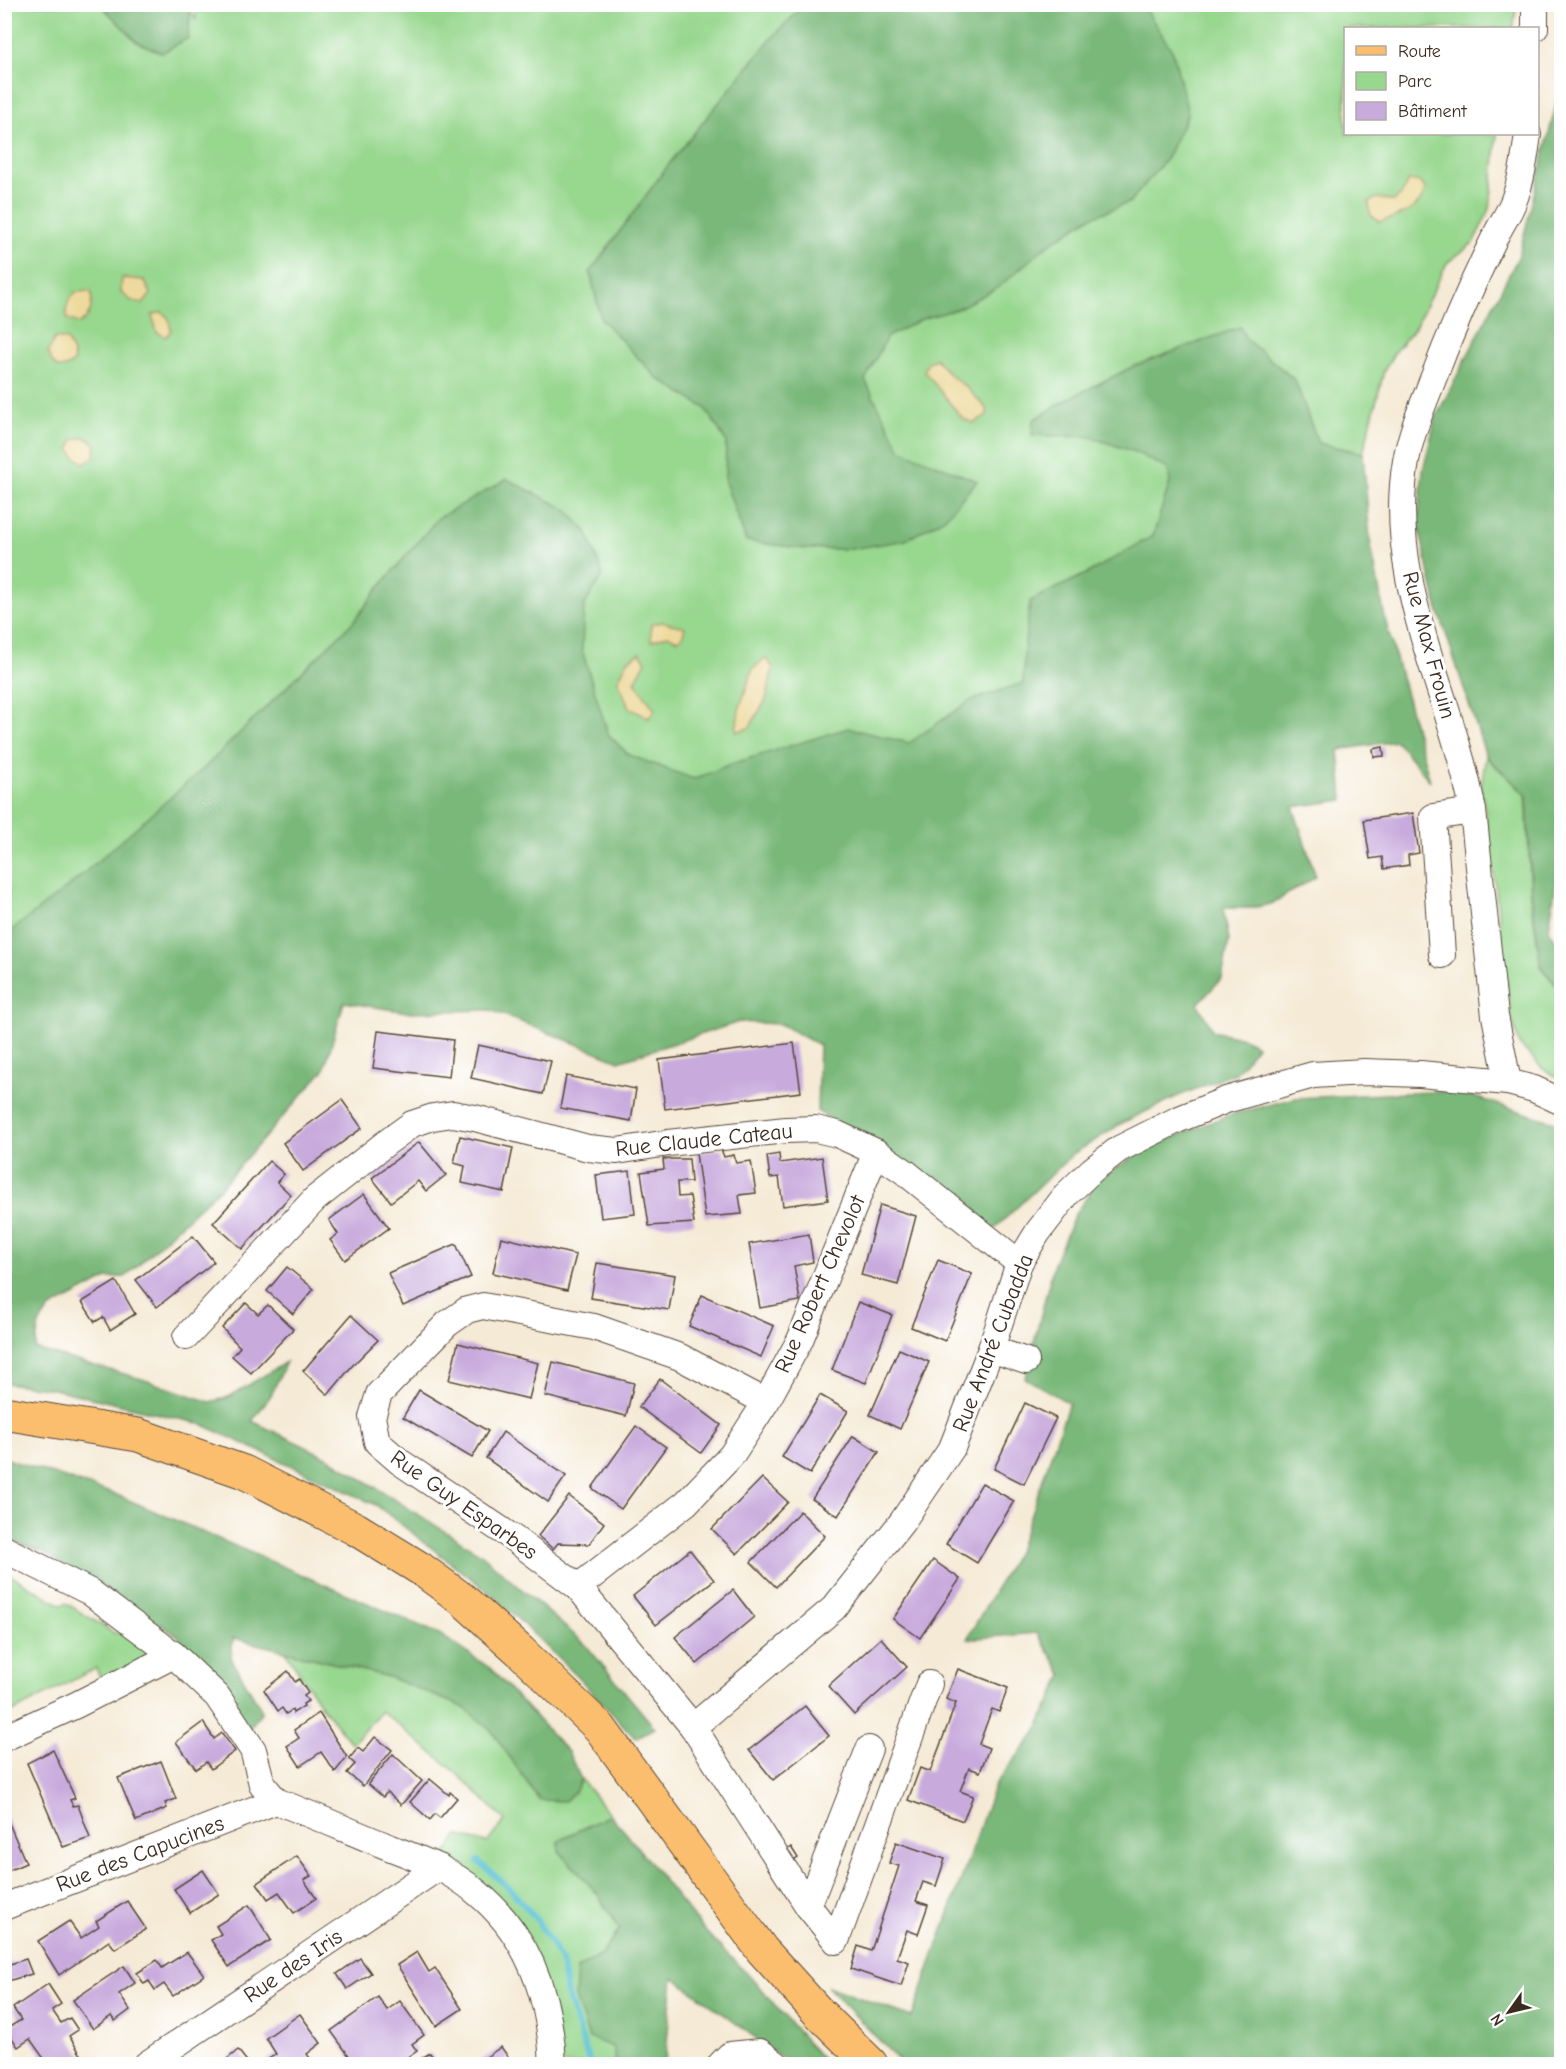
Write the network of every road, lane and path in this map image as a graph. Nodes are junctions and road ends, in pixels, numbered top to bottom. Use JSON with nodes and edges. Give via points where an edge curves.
{"nodes":[{"id":1,"x":1535,"y":4,"type":"edge"},
{"id":2,"x":1535,"y":27,"type":"edge"},
{"id":3,"x":1528,"y":135,"type":"edge"},
{"id":4,"x":1473,"y":811,"type":"junction"},
{"id":5,"x":1442,"y":955,"type":"dead end"},
{"id":6,"x":1508,"y":1082,"type":"junction"},
{"id":7,"x":1562,"y":1101,"type":"edge"},
{"id":8,"x":876,"y":1152,"type":"junction"},
{"id":9,"x":1019,"y":1263,"type":"junction"},
{"id":10,"x":186,"y":1337,"type":"dead end"},
{"id":11,"x":992,"y":1348,"type":"junction"},
{"id":12,"x":1026,"y":1361,"type":"dead end"},
{"id":13,"x":766,"y":1402,"type":"junction"},
{"id":14,"x":4,"y":1413,"type":"edge"},
{"id":15,"x":4,"y":1550,"type":"edge"},
{"id":16,"x":578,"y":1587,"type":"junction"},
{"id":17,"x":174,"y":1655,"type":"junction"},
{"id":18,"x":928,"y":1684,"type":"dead end"},
{"id":19,"x":693,"y":1727,"type":"junction"},
{"id":20,"x":4,"y":1738,"type":"edge"},
{"id":21,"x":869,"y":1749,"type":"dead end"},
{"id":22,"x":276,"y":1801,"type":"junction"},
{"id":23,"x":439,"y":1867,"type":"junction"},
{"id":24,"x":808,"y":1906,"type":"junction"},
{"id":25,"x":4,"y":1907,"type":"edge"},
{"id":26,"x":147,"y":2064,"type":"edge"},
{"id":27,"x":553,"y":2064,"type":"edge"},
{"id":28,"x":721,"y":2064,"type":"edge"},
{"id":29,"x":776,"y":2064,"type":"edge"},
{"id":30,"x":871,"y":2064,"type":"edge"}],
"edges":[{"from":1,"to":2,"type":"street"},
{"from":3,"to":4,"type":"street","name":"Rue Max Frouin","via":[[1514,201],[1455,324],[1415,425],[1406,461],[1402,506],[1415,607],[1468,781]]},
{"from":4,"to":5,"type":"street","via":[[1433,817]]},
{"from":4,"to":6,"type":"street","name":"Rue Max Frouin","via":[[1495,1016]]},
{"from":6,"to":7,"type":"street"},
{"from":6,"to":9,"type":"street","name":"Rue André Cubadda","via":[[1420,1074],[1344,1073],[1313,1075],[1227,1100],[1119,1149],[1092,1170],[1066,1194]]},
{"from":8,"to":9,"type":"street","name":"Rue Claude Cateau"},
{"from":8,"to":10,"type":"street","name":"Rue Claude Cateau","via":[[816,1129],[617,1151],[588,1148],[475,1118],[453,1114],[433,1117],[412,1124],[315,1199]]},
{"from":8,"to":13,"type":"street","name":"Rue Robert Chevolot","via":[[800,1340]]},
{"from":9,"to":11,"type":"street","name":"Rue André Cubadda"},
{"from":11,"to":12,"type":"street"},
{"from":11,"to":19,"type":"street","name":"Rue André Cubadda","via":[[952,1448],[902,1522],[841,1600]]},
{"from":13,"to":16,"type":"street","name":"Rue Robert Chevolot","via":[[731,1456],[686,1503]]},
{"from":13,"to":16,"type":"street","name":"Rue Guy Esparbes","via":[[680,1357],[594,1327],[483,1306],[467,1310],[447,1324],[379,1394],[372,1418],[377,1442]]},
{"from":14,"to":30,"type":"main road","via":[[138,1435],[244,1472],[356,1529],[462,1599],[600,1728],[762,1950]]},
{"from":15,"to":17,"type":"street","via":[[90,1592]]},
{"from":16,"to":19,"type":"street","name":"Rue Guy Esparbes"},
{"from":17,"to":20,"type":"street"},
{"from":17,"to":22,"type":"street","via":[[217,1696],[253,1750],[262,1784]]},
{"from":18,"to":24,"type":"street","name":"Rue Guy Esparbes","via":[[836,1941]]},
{"from":19,"to":24,"type":"street","name":"Rue Guy Esparbes"},
{"from":21,"to":24,"type":"street"},
{"from":22,"to":23,"type":"street"},
{"from":22,"to":25,"type":"street","name":"Rue des Capucines"},
{"from":23,"to":26,"type":"street","name":"Rue des Iris"},
{"from":23,"to":27,"type":"street","via":[[476,1891],[519,1938],[547,2007]]},
{"from":28,"to":29,"type":"street","via":[[730,2055],[760,2052]]}]}
